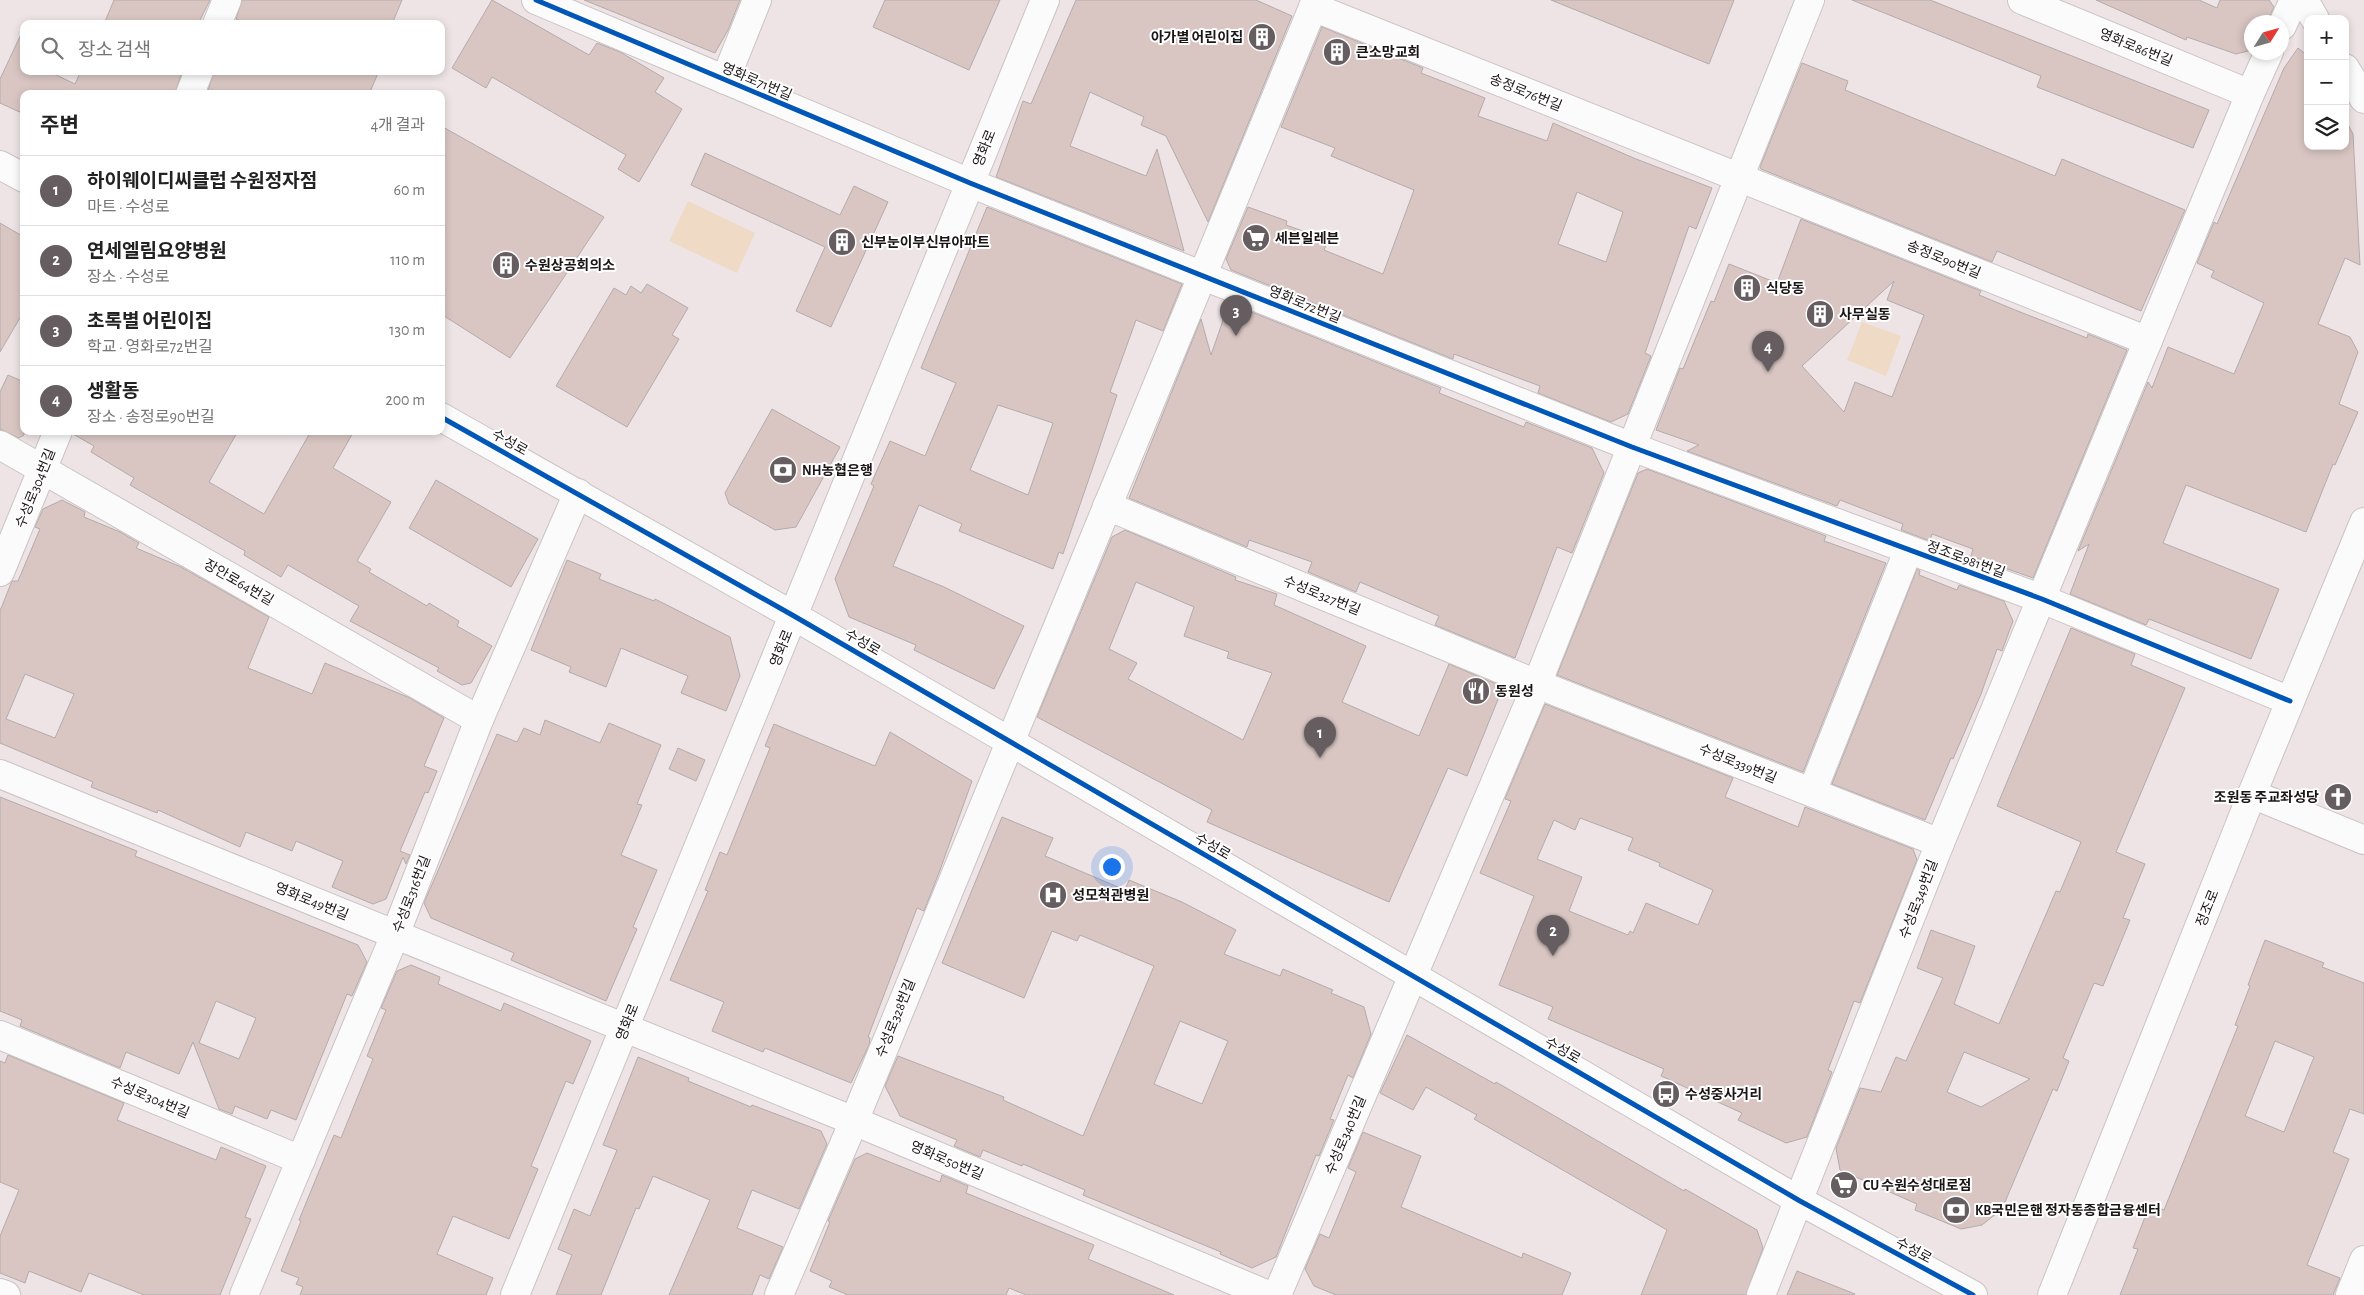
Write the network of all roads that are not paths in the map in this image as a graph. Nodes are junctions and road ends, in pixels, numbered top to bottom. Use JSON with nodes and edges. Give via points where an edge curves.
{"nodes":[{"id":1,"x":227,"y":0,"type":"edge"},
{"id":2,"x":536,"y":0,"type":"edge"},
{"id":3,"x":757,"y":0,"type":"edge"},
{"id":4,"x":1045,"y":0,"type":"edge"},
{"id":5,"x":1810,"y":0,"type":"edge"},
{"id":6,"x":2022,"y":0,"type":"edge"},
{"id":7,"x":2294,"y":0,"type":"edge"},
{"id":8,"x":2304,"y":0,"type":"edge"},
{"id":9,"x":1315,"y":3,"type":"edge"},
{"id":10,"x":2287,"y":15,"type":"edge"},
{"id":11,"x":2313,"y":15,"type":"edge"},
{"id":12,"x":220,"y":20,"type":"edge"},
{"id":13,"x":2265,"y":60,"type":"edge"},
{"id":14,"x":197,"y":75,"type":"edge"},
{"id":15,"x":2349,"y":75,"type":"edge"},
{"id":16,"x":725,"y":80,"type":"junction"},
{"id":17,"x":192,"y":90,"type":"edge"},
{"id":18,"x":2250,"y":94,"type":"junction"},
{"id":19,"x":2364,"y":99,"type":"edge"},
{"id":20,"x":0,"y":165,"type":"edge"},
{"id":21,"x":20,"y":176,"type":"edge"},
{"id":22,"x":1739,"y":178,"type":"junction"},
{"id":23,"x":970,"y":183,"type":"junction"},
{"id":24,"x":1203,"y":276,"type":"junction"},
{"id":25,"x":2148,"y":341,"type":"junction"},
{"id":26,"x":445,"y":419,"type":"edge"},
{"id":27,"x":56,"y":435,"type":"edge"},
{"id":28,"x":0,"y":445,"type":"edge"},
{"id":29,"x":1632,"y":447,"type":"junction"},
{"id":30,"x":43,"y":470,"type":"junction"},
{"id":31,"x":578,"y":493,"type":"junction"},
{"id":32,"x":1107,"y":506,"type":"junction"},
{"id":33,"x":2364,"y":522,"type":"edge"},
{"id":34,"x":1908,"y":551,"type":"junction"},
{"id":35,"x":0,"y":572,"type":"edge"},
{"id":36,"x":2042,"y":599,"type":"junction"},
{"id":37,"x":794,"y":616,"type":"junction"},
{"id":38,"x":1537,"y":684,"type":"junction"},
{"id":39,"x":2290,"y":701,"type":"junction"},
{"id":40,"x":479,"y":720,"type":"junction"},
{"id":41,"x":1009,"y":741,"type":"junction"},
{"id":42,"x":0,"y":774,"type":"edge"},
{"id":43,"x":1812,"y":792,"type":"junction"},
{"id":44,"x":2252,"y":794,"type":"junction"},
{"id":45,"x":2364,"y":840,"type":"edge"},
{"id":46,"x":1940,"y":843,"type":"junction"},
{"id":47,"x":395,"y":935,"type":"junction"},
{"id":48,"x":1412,"y":974,"type":"junction"},
{"id":49,"x":625,"y":1028,"type":"junction"},
{"id":50,"x":0,"y":1035,"type":"edge"},
{"id":51,"x":854,"y":1121,"type":"junction"},
{"id":52,"x":301,"y":1160,"type":"junction"},
{"id":53,"x":1800,"y":1201,"type":"junction"},
{"id":54,"x":2364,"y":1260,"type":"edge"},
{"id":55,"x":0,"y":1293,"type":"edge"},
{"id":56,"x":6,"y":1295,"type":"edge"},
{"id":57,"x":244,"y":1295,"type":"edge"},
{"id":58,"x":515,"y":1295,"type":"edge"},
{"id":59,"x":779,"y":1295,"type":"edge"},
{"id":60,"x":1268,"y":1295,"type":"edge"},
{"id":61,"x":1278,"y":1295,"type":"edge"},
{"id":62,"x":1761,"y":1295,"type":"edge"},
{"id":63,"x":1973,"y":1295,"type":"edge"},
{"id":64,"x":2052,"y":1295,"type":"edge"},
{"id":65,"x":2350,"y":1295,"type":"edge"}],
"edges":[{"from":1,"to":12,"type":"street"},
{"from":2,"to":16,"type":"street","name":"영화로71번길"},
{"from":3,"to":16,"type":"street","name":"영화로71번길"},
{"from":4,"to":23,"type":"street","name":"영화로"},
{"from":5,"to":22,"type":"street"},
{"from":6,"to":18,"type":"street","name":"영화로86번길"},
{"from":7,"to":10,"type":"street"},
{"from":8,"to":11,"type":"street"},
{"from":9,"to":22,"type":"street","name":"송정로76번길"},
{"from":9,"to":24,"type":"street","name":"송정로76번길"},
{"from":13,"to":18,"type":"street","name":"수성로349번길"},
{"from":14,"to":17,"type":"street"},
{"from":15,"to":19,"type":"street"},
{"from":16,"to":23,"type":"street","name":"영화로71번길"},
{"from":18,"to":25,"type":"street","name":"수성로349번길"},
{"from":20,"to":21,"type":"street"},
{"from":22,"to":25,"type":"street","name":"송정로90번길"},
{"from":22,"to":29,"type":"street"},
{"from":23,"to":24,"type":"street","name":"영화로72번길"},
{"from":23,"to":37,"type":"street","name":"영화로"},
{"from":24,"to":29,"type":"street","name":"영화로72번길"},
{"from":24,"to":32,"type":"street"},
{"from":25,"to":36,"type":"street","name":"수성로349번길"},
{"from":26,"to":31,"type":"street","name":"수성로"},
{"from":27,"to":30,"type":"street","name":"수성로304번길"},
{"from":28,"to":30,"type":"street","name":"장안로64번길"},
{"from":29,"to":34,"type":"street","name":"정조로981번길"},
{"from":29,"to":38,"type":"street"},
{"from":30,"to":35,"type":"street","name":"수성로304번길"},
{"from":30,"to":40,"type":"street","name":"장안로64번길"},
{"from":31,"to":37,"type":"street","name":"수성로"},
{"from":31,"to":40,"type":"street","name":"수성로316번길"},
{"from":32,"to":38,"type":"street","name":"수성로327번길"},
{"from":32,"to":41,"type":"street"},
{"from":33,"to":39,"type":"street","name":"정조로"},
{"from":34,"to":36,"type":"street","name":"정조로981번길"},
{"from":34,"to":43,"type":"street","name":"정조로981번길"},
{"from":36,"to":39,"type":"street","name":"정조로981번길"},
{"from":36,"to":46,"type":"street","name":"수성로349번길"},
{"from":37,"to":41,"type":"street","name":"수성로"},
{"from":37,"to":49,"type":"street","name":"영화로"},
{"from":38,"to":43,"type":"street","name":"수성로339번길"},
{"from":38,"to":48,"type":"street"},
{"from":39,"to":44,"type":"street","name":"정조로"},
{"from":40,"to":47,"type":"street","name":"수성로316번길"},
{"from":41,"to":48,"type":"street","name":"수성로"},
{"from":41,"to":51,"type":"street","name":"수성로328번길"},
{"from":42,"to":47,"type":"street","name":"영화로49번길"},
{"from":43,"to":46,"type":"street","name":"수성로339번길"},
{"from":44,"to":45,"type":"street"},
{"from":44,"to":64,"type":"street","name":"정조로"},
{"from":46,"to":53,"type":"street","name":"수성로349번길"},
{"from":47,"to":49,"type":"street","name":"영화로49번길"},
{"from":47,"to":52,"type":"street","name":"수성로316번길"},
{"from":48,"to":53,"type":"street","name":"수성로"},
{"from":48,"to":61,"type":"street","name":"수성로340번길"},
{"from":49,"to":51,"type":"street","name":"영화로50번길"},
{"from":49,"to":58,"type":"street","name":"영화로"},
{"from":50,"to":52,"type":"street","name":"수성로304번길"},
{"from":51,"to":59,"type":"street","name":"수성로328번길"},
{"from":51,"to":60,"type":"street","name":"영화로50번길"},
{"from":52,"to":57,"type":"street","name":"수성로316번길"},
{"from":53,"to":62,"type":"street","name":"수성로349번길"},
{"from":53,"to":63,"type":"street","name":"수성로"},
{"from":54,"to":65,"type":"street"},
{"from":55,"to":56,"type":"street"}]}
